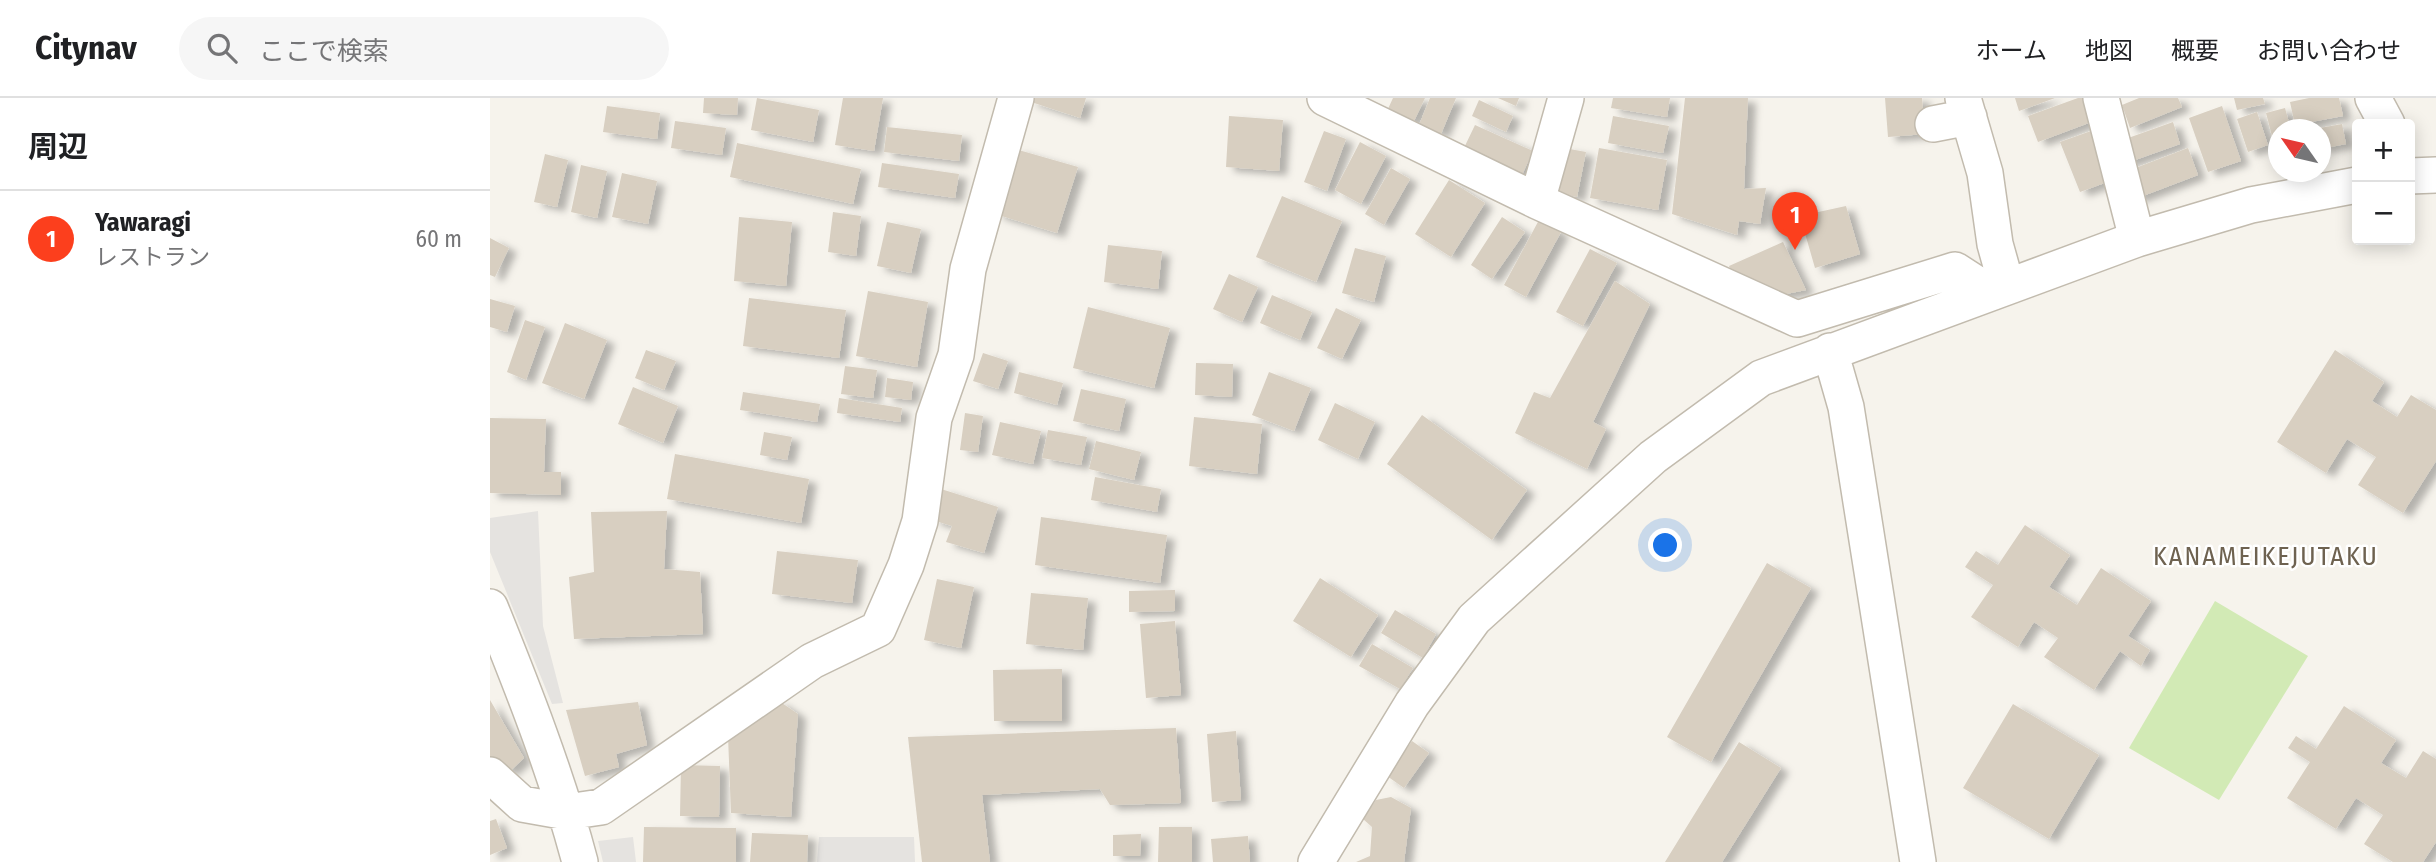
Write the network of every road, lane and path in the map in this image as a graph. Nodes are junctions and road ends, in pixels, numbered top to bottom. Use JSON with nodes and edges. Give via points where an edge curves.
{"nodes":[{"id":1,"x":1016,"y":98,"type":"edge"},
{"id":2,"x":1325,"y":98,"type":"edge"},
{"id":3,"x":1566,"y":98,"type":"edge"},
{"id":4,"x":2101,"y":98,"type":"edge"},
{"id":5,"x":2372,"y":98,"type":"edge"},
{"id":6,"x":1966,"y":107,"type":"edge"},
{"id":7,"x":2384,"y":119,"type":"edge"},
{"id":8,"x":1933,"y":124,"type":"dead end"},
{"id":9,"x":2436,"y":174,"type":"edge"},
{"id":10,"x":2415,"y":176,"type":"edge"},
{"id":11,"x":2352,"y":186,"type":"edge"},
{"id":12,"x":1537,"y":201,"type":"junction"},
{"id":13,"x":2137,"y":239,"type":"junction"},
{"id":14,"x":1998,"y":289,"type":"junction"},
{"id":15,"x":1830,"y":351,"type":"junction"},
{"id":16,"x":490,"y":607,"type":"edge"},
{"id":17,"x":490,"y":775,"type":"edge"},
{"id":18,"x":567,"y":812,"type":"junction"},
{"id":19,"x":580,"y":862,"type":"edge"},
{"id":20,"x":1316,"y":862,"type":"edge"},
{"id":21,"x":1918,"y":862,"type":"edge"}],
"edges":[{"from":1,"to":18,"type":"street","via":[[968,269],[956,355],[934,418],[920,522],[878,629],[811,661],[601,807]]},
{"from":2,"to":12,"type":"street"},
{"from":3,"to":12,"type":"street"},
{"from":4,"to":13,"type":"street"},
{"from":5,"to":7,"type":"street"},
{"from":6,"to":8,"type":"street"},
{"from":6,"to":14,"type":"street","via":[[1985,173]]},
{"from":9,"to":10,"type":"street"},
{"from":11,"to":13,"type":"street","via":[[2251,205]]},
{"from":12,"to":14,"type":"street","via":[[1797,319],[1955,270]]},
{"from":13,"to":14,"type":"street"},
{"from":14,"to":15,"type":"street"},
{"from":15,"to":20,"type":"street","via":[[1761,378],[1653,457],[1474,619],[1412,704]]},
{"from":15,"to":21,"type":"street","via":[[1846,407]]},
{"from":16,"to":18,"type":"street"},
{"from":17,"to":18,"type":"street","via":[[522,804]]},
{"from":18,"to":19,"type":"street"}]}
